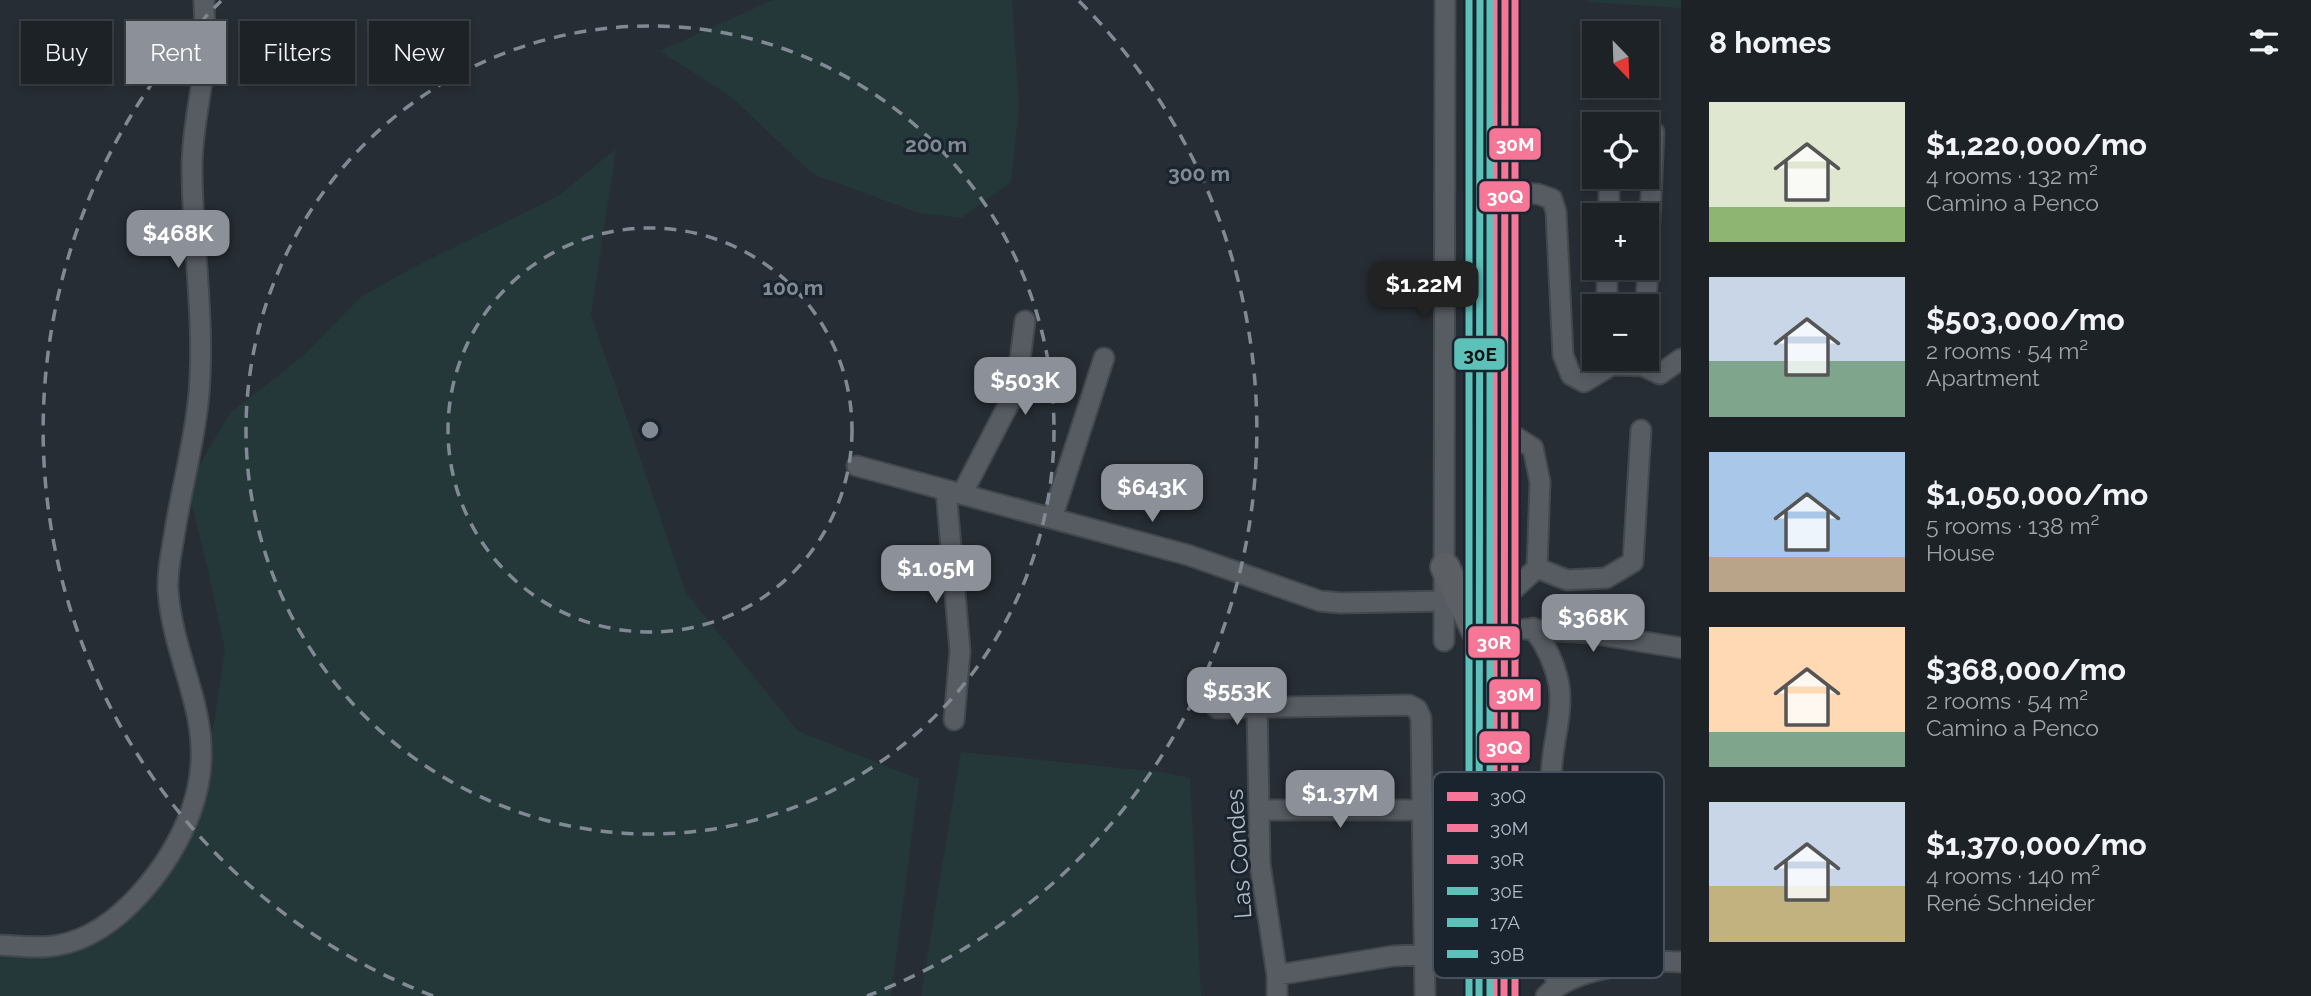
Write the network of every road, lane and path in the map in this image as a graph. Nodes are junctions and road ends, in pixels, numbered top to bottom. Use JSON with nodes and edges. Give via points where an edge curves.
{"nodes":[{"id":1,"x":204,"y":0,"type":"edge"},
{"id":2,"x":1445,"y":0,"type":"edge"},
{"id":3,"x":1480,"y":0,"type":"edge"},
{"id":4,"x":1504,"y":0,"type":"edge"},
{"id":5,"x":1651,"y":189,"type":"edge"},
{"id":6,"x":1504,"y":192,"type":"junction"},
{"id":7,"x":1647,"y":294,"type":"edge"},
{"id":8,"x":1025,"y":321,"type":"dead end"},
{"id":9,"x":1104,"y":358,"type":"dead end"},
{"id":10,"x":1681,"y":359,"type":"edge"},
{"id":11,"x":1599,"y":371,"type":"edge"},
{"id":12,"x":1655,"y":371,"type":"edge"},
{"id":13,"x":1503,"y":429,"type":"junction"},
{"id":14,"x":1641,"y":430,"type":"dead end"},
{"id":15,"x":857,"y":466,"type":"dead end"},
{"id":16,"x":954,"y":492,"type":"junction"},
{"id":17,"x":1052,"y":518,"type":"junction"},
{"id":18,"x":1444,"y":567,"type":"junction"},
{"id":19,"x":1537,"y":568,"type":"junction"},
{"id":20,"x":1504,"y":598,"type":"junction"},
{"id":21,"x":1444,"y":601,"type":"junction"},
{"id":22,"x":1533,"y":628,"type":"junction"},
{"id":23,"x":1491,"y":634,"type":"junction"},
{"id":24,"x":1444,"y":641,"type":"dead end"},
{"id":25,"x":1681,"y":648,"type":"edge"},
{"id":26,"x":1257,"y":707,"type":"junction"},
{"id":27,"x":1217,"y":708,"type":"dead end"},
{"id":28,"x":954,"y":720,"type":"dead end"},
{"id":29,"x":1491,"y":772,"type":"edge"},
{"id":30,"x":1552,"y":772,"type":"edge"},
{"id":31,"x":1259,"y":810,"type":"junction"},
{"id":32,"x":1421,"y":810,"type":"junction"},
{"id":33,"x":0,"y":945,"type":"edge"},
{"id":34,"x":1423,"y":953,"type":"junction"},
{"id":35,"x":1433,"y":953,"type":"edge"},
{"id":36,"x":1277,"y":975,"type":"junction"},
{"id":37,"x":1484,"y":978,"type":"edge"},
{"id":38,"x":1499,"y":978,"type":"edge"},
{"id":39,"x":1581,"y":978,"type":"edge"},
{"id":40,"x":1552,"y":992,"type":"edge"},
{"id":41,"x":1277,"y":996,"type":"edge"},
{"id":42,"x":1425,"y":996,"type":"edge"},
{"id":43,"x":1479,"y":996,"type":"edge"},
{"id":44,"x":1504,"y":996,"type":"edge"}],
"edges":[{"from":1,"to":33,"type":"street","via":[[205,51],[192,168],[200,382],[168,570],[172,615],[200,729],[199,784],[184,828],[163,864],[118,915],[61,945]]},
{"from":2,"to":18,"type":"street"},
{"from":3,"to":23,"type":"highway"},
{"from":4,"to":6,"type":"highway"},
{"from":5,"to":7,"type":"street"},
{"from":6,"to":11,"type":"street","via":[[1552,199],[1563,355],[1571,375],[1584,382]]},
{"from":6,"to":13,"type":"highway"},
{"from":8,"to":16,"type":"street","via":[[1016,390]]},
{"from":9,"to":17,"type":"street"},
{"from":10,"to":12,"type":"street","via":[[1660,374]]},
{"from":13,"to":19,"type":"street","via":[[1533,448],[1539,482]]},
{"from":13,"to":20,"type":"highway"},
{"from":14,"to":19,"type":"street","via":[[1633,562],[1606,578],[1567,580]]},
{"from":15,"to":16,"type":"street"},
{"from":16,"to":17,"type":"street"},
{"from":16,"to":28,"type":"street","via":[[960,651]]},
{"from":17,"to":21,"type":"street","via":[[1226,566],[1320,601]]},
{"from":18,"to":21,"type":"street"},
{"from":18,"to":23,"type":"highway"},
{"from":19,"to":20,"type":"street"},
{"from":20,"to":23,"type":"highway"},
{"from":21,"to":24,"type":"street"},
{"from":22,"to":23,"type":"street"},
{"from":22,"to":25,"type":"street"},
{"from":22,"to":30,"type":"street","via":[[1558,679]]},
{"from":23,"to":29,"type":"highway"},
{"from":26,"to":27,"type":"street"},
{"from":26,"to":31,"type":"street","name":"Las Condes"},
{"from":26,"to":32,"type":"street","via":[[1409,705],[1417,709],[1421,718]]},
{"from":31,"to":32,"type":"street"},
{"from":31,"to":36,"type":"street","name":"Las Condes","via":[[1260,864]]},
{"from":32,"to":34,"type":"street"},
{"from":34,"to":35,"type":"street"},
{"from":34,"to":36,"type":"street"},
{"from":34,"to":42,"type":"street"},
{"from":36,"to":41,"type":"street","name":"Las Condes"},
{"from":37,"to":43,"type":"highway"},
{"from":38,"to":44,"type":"highway"},
{"from":39,"to":40,"type":"street"}]}
